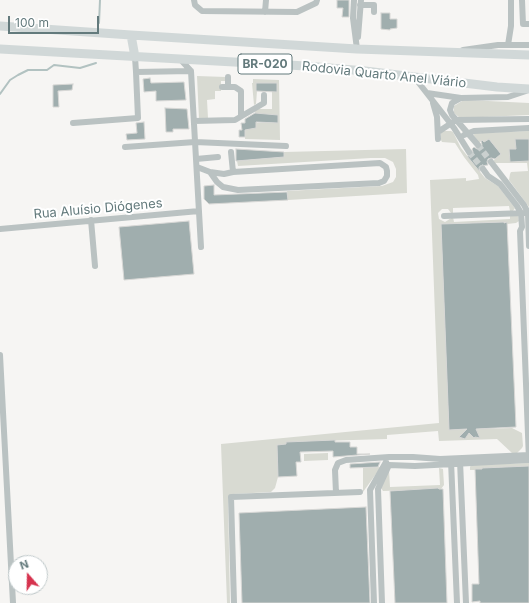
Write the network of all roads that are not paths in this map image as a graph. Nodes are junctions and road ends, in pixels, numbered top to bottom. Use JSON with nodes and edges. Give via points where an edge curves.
{"nodes":[{"id":1,"x":194,"y":0,"type":"edge"},
{"id":2,"x":266,"y":0,"type":"edge"},
{"id":3,"x":317,"y":0,"type":"edge"},
{"id":4,"x":354,"y":0,"type":"edge"},
{"id":5,"x":511,"y":0,"type":"edge"},
{"id":6,"x":522,"y":0,"type":"edge"},
{"id":7,"x":360,"y":2,"type":"edge"},
{"id":8,"x":265,"y":12,"type":"junction"},
{"id":9,"x":374,"y":12,"type":"dead end"},
{"id":10,"x":529,"y":24,"type":"edge"},
{"id":11,"x":0,"y":26,"type":"edge"},
{"id":12,"x":131,"y":35,"type":"junction"},
{"id":13,"x":508,"y":45,"type":"junction"},
{"id":14,"x":529,"y":45,"type":"edge"},
{"id":15,"x":0,"y":49,"type":"edge"},
{"id":16,"x":357,"y":49,"type":"junction"},
{"id":17,"x":452,"y":52,"type":"junction"},
{"id":18,"x":529,"y":55,"type":"edge"},
{"id":19,"x":135,"y":57,"type":"junction"},
{"id":20,"x":180,"y":59,"type":"junction"},
{"id":21,"x":191,"y":71,"type":"junction"},
{"id":22,"x":136,"y":72,"type":"junction"},
{"id":23,"x":228,"y":77,"type":"dead end"},
{"id":24,"x":415,"y":78,"type":"junction"},
{"id":25,"x":529,"y":90,"type":"edge"},
{"id":26,"x":427,"y":93,"type":"junction"},
{"id":27,"x":264,"y":95,"type":"dead end"},
{"id":28,"x":461,"y":98,"type":"junction"},
{"id":29,"x":432,"y":100,"type":"junction"},
{"id":30,"x":241,"y":116,"type":"junction"},
{"id":31,"x":529,"y":118,"type":"edge"},
{"id":32,"x":194,"y":121,"type":"junction"},
{"id":33,"x":453,"y":122,"type":"junction"},
{"id":34,"x":73,"y":123,"type":"dead end"},
{"id":35,"x":529,"y":128,"type":"edge"},
{"id":36,"x":438,"y":132,"type":"junction"},
{"id":37,"x":467,"y":133,"type":"junction"},
{"id":38,"x":459,"y":137,"type":"junction"},
{"id":39,"x":438,"y":139,"type":"dead end"},
{"id":40,"x":196,"y":142,"type":"junction"},
{"id":41,"x":478,"y":145,"type":"tunnel mouth"},
{"id":42,"x":286,"y":146,"type":"dead end"},
{"id":43,"x":125,"y":147,"type":"dead end"},
{"id":44,"x":231,"y":152,"type":"dead end"},
{"id":45,"x":469,"y":152,"type":"tunnel mouth"},
{"id":46,"x":218,"y":157,"type":"dead end"},
{"id":47,"x":196,"y":159,"type":"junction"},
{"id":48,"x":491,"y":162,"type":"tunnel mouth"},
{"id":49,"x":197,"y":167,"type":"junction"},
{"id":50,"x":483,"y":170,"type":"tunnel mouth"},
{"id":51,"x":210,"y":172,"type":"junction"},
{"id":52,"x":233,"y":172,"type":"junction"},
{"id":53,"x":198,"y":211,"type":"junction"},
{"id":54,"x":526,"y":213,"type":"edge"},
{"id":55,"x":444,"y":216,"type":"dead end"},
{"id":56,"x":90,"y":220,"type":"junction"},
{"id":57,"x":0,"y":229,"type":"edge"},
{"id":58,"x":529,"y":246,"type":"edge"},
{"id":59,"x":201,"y":247,"type":"dead end"},
{"id":60,"x":95,"y":266,"type":"dead end"},
{"id":61,"x":0,"y":355,"type":"edge"},
{"id":62,"x":529,"y":455,"type":"edge"},
{"id":63,"x":389,"y":457,"type":"junction"},
{"id":64,"x":529,"y":460,"type":"edge"},
{"id":65,"x":460,"y":461,"type":"junction"},
{"id":66,"x":451,"y":462,"type":"junction"},
{"id":67,"x":360,"y":492,"type":"dead end"},
{"id":68,"x":336,"y":493,"type":"junction"},
{"id":69,"x":13,"y":603,"type":"edge"},
{"id":70,"x":234,"y":603,"type":"edge"},
{"id":71,"x":374,"y":603,"type":"edge"},
{"id":72,"x":382,"y":603,"type":"edge"},
{"id":73,"x":457,"y":603,"type":"edge"},
{"id":74,"x":466,"y":603,"type":"edge"}],
"edges":[{"from":1,"to":8,"type":"street","via":[[195,5],[202,11]]},
{"from":2,"to":8,"type":"street"},
{"from":3,"to":8,"type":"street","via":[[297,12]]},
{"from":4,"to":16,"type":"street","via":[[353,18]]},
{"from":5,"to":13,"type":"street"},
{"from":6,"to":10,"type":"street","via":[[523,24]]},
{"from":7,"to":9,"type":"street","via":[[374,5]]},
{"from":7,"to":16,"type":"street"},
{"from":11,"to":12,"type":"highway","name":"Rodovia Quarto Anel Viário","number":"BR-020"},
{"from":12,"to":16,"type":"highway","name":"Rodovia Quarto Anel Viário","number":"BR-020"},
{"from":12,"to":19,"type":"highway"},
{"from":13,"to":14,"type":"street"},
{"from":13,"to":17,"type":"street","via":[[482,46]]},
{"from":15,"to":19,"type":"highway","name":"Rodovia Quarto Anel Viário","number":"BR-020"},
{"from":16,"to":17,"type":"highway","name":"Rodovia Quarto Anel Viário","number":"BR-020"},
{"from":17,"to":18,"type":"highway","name":"Rodovia Quarto Anel Viário","number":"BR-020"},
{"from":19,"to":20,"type":"highway","name":"Rodovia Quarto Anel Viário","number":"BR-020"},
{"from":19,"to":22,"type":"street"},
{"from":20,"to":21,"type":"street"},
{"from":20,"to":24,"type":"highway","name":"Rodovia Quarto Anel Viário","number":"BR-020","via":[[358,70]]},
{"from":21,"to":22,"type":"street"},
{"from":21,"to":32,"type":"street"},
{"from":22,"to":34,"type":"street","via":[[138,118]]},
{"from":23,"to":30,"type":"street","via":[[225,87],[235,87],[241,92]]},
{"from":24,"to":25,"type":"highway","name":"Rodovia Quarto Anel Viário","number":"BR-020"},
{"from":24,"to":26,"type":"street"},
{"from":25,"to":28,"type":"street","via":[[508,97]]},
{"from":26,"to":28,"type":"street"},
{"from":26,"to":29,"type":"street"},
{"from":27,"to":30,"type":"street","via":[[264,103]]},
{"from":28,"to":33,"type":"street","via":[[452,103],[450,110]]},
{"from":29,"to":33,"type":"street"},
{"from":29,"to":36,"type":"street"},
{"from":30,"to":32,"type":"street","via":[[236,120]]},
{"from":31,"to":33,"type":"street"},
{"from":32,"to":40,"type":"street"},
{"from":33,"to":36,"type":"street"},
{"from":33,"to":37,"type":"street"},
{"from":33,"to":38,"type":"street"},
{"from":35,"to":37,"type":"street"},
{"from":36,"to":39,"type":"street"},
{"from":37,"to":38,"type":"street"},
{"from":37,"to":41,"type":"street"},
{"from":38,"to":45,"type":"street"},
{"from":40,"to":42,"type":"street"},
{"from":40,"to":43,"type":"street"},
{"from":40,"to":47,"type":"street"},
{"from":44,"to":52,"type":"street"},
{"from":46,"to":47,"type":"street"},
{"from":47,"to":49,"type":"street"},
{"from":48,"to":54,"type":"street","via":[[524,205]]},
{"from":49,"to":51,"type":"street"},
{"from":49,"to":53,"type":"street"},
{"from":50,"to":54,"type":"street","via":[[500,184],[517,206]]},
{"from":51,"to":52,"type":"street"},
{"from":51,"to":52,"type":"street","via":[[223,188],[238,190],[379,182],[387,176],[386,166],[380,163]]},
{"from":53,"to":56,"type":"street","name":"Rua Aluísio Diógenes"},
{"from":53,"to":59,"type":"street"},
{"from":54,"to":55,"type":"street"},
{"from":54,"to":58,"type":"street"},
{"from":54,"to":62,"type":"street","via":[[520,231]]},
{"from":56,"to":57,"type":"street","name":"Rua Aluísio Diógenes"},
{"from":56,"to":60,"type":"street"},
{"from":61,"to":69,"type":"street"},
{"from":62,"to":64,"type":"street"},
{"from":62,"to":65,"type":"street"},
{"from":63,"to":66,"type":"street"},
{"from":63,"to":68,"type":"street","via":[[346,460],[338,463],[335,470]]},
{"from":63,"to":71,"type":"street","via":[[370,490]]},
{"from":64,"to":65,"type":"street"},
{"from":65,"to":66,"type":"street"},
{"from":65,"to":74,"type":"street"},
{"from":66,"to":72,"type":"street","via":[[415,466],[389,465],[378,490]]},
{"from":66,"to":73,"type":"street"},
{"from":67,"to":68,"type":"street"},
{"from":68,"to":70,"type":"street","via":[[231,497]]}]}
